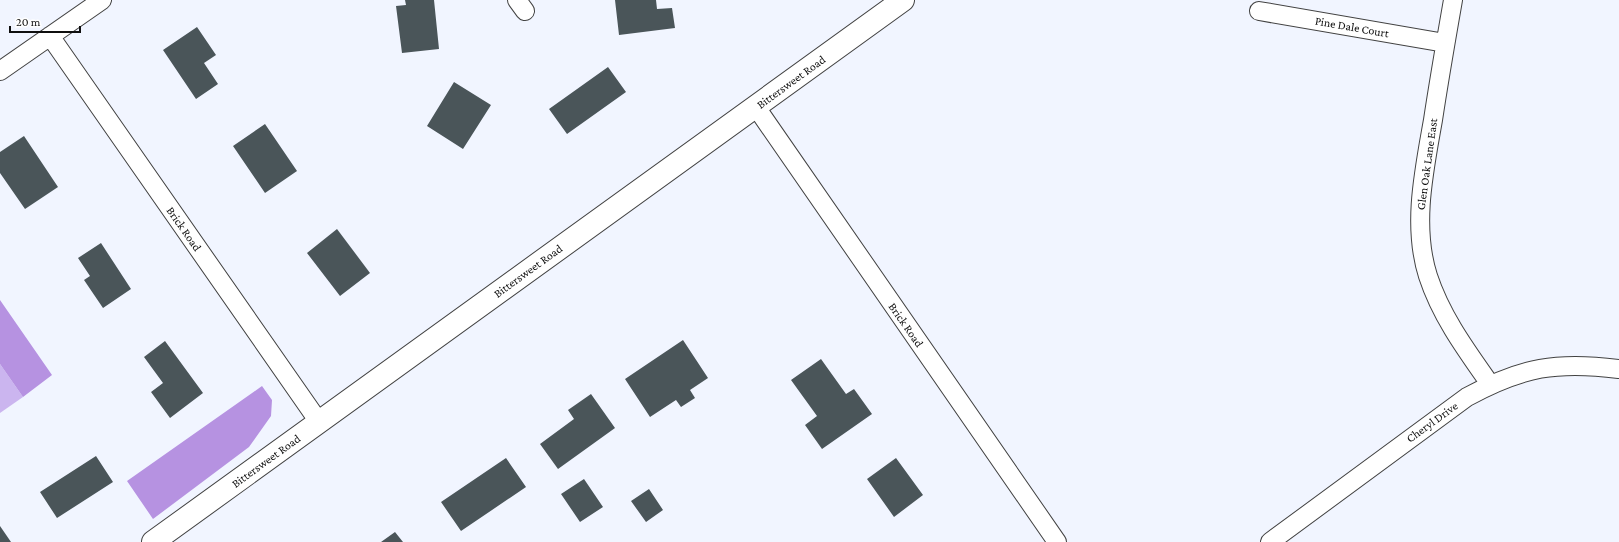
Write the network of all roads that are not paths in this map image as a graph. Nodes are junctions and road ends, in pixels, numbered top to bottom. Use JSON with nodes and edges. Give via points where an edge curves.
{"nodes":[{"id":1,"x":102,"y":0,"type":"edge"},
{"id":2,"x":903,"y":0,"type":"edge"},
{"id":3,"x":1453,"y":0,"type":"edge"},
{"id":4,"x":1259,"y":11,"type":"dead end"},
{"id":5,"x":50,"y":36,"type":"junction"},
{"id":6,"x":1445,"y":43,"type":"junction"},
{"id":7,"x":0,"y":70,"type":"edge"},
{"id":8,"x":756,"y":107,"type":"junction"},
{"id":9,"x":1619,"y":369,"type":"edge"},
{"id":10,"x":1490,"y":384,"type":"junction"},
{"id":11,"x":319,"y":422,"type":"junction"},
{"id":12,"x":153,"y":542,"type":"edge"},
{"id":13,"x":1057,"y":542,"type":"edge"},
{"id":14,"x":1270,"y":542,"type":"edge"}],
"edges":[{"from":1,"to":5,"type":"street"},
{"from":2,"to":8,"type":"street","name":"Bittersweet Road"},
{"from":3,"to":6,"type":"street","name":"Glen Oak Lane East"},
{"from":4,"to":6,"type":"street","name":"Pine Dale Court"},
{"from":5,"to":7,"type":"street"},
{"from":5,"to":11,"type":"street","name":"Brick Road"},
{"from":6,"to":10,"type":"street","name":"Glen Oak Lane East","via":[[1424,175],[1420,219],[1423,254],[1431,285],[1444,314]]},
{"from":8,"to":11,"type":"street","name":"Bittersweet Road"},
{"from":8,"to":13,"type":"street","name":"Brick Road"},
{"from":9,"to":10,"type":"street","name":"Cheryl Drive","via":[[1558,366],[1528,370]]},
{"from":10,"to":14,"type":"street","name":"Cheryl Drive","via":[[1467,396]]},
{"from":11,"to":12,"type":"street","name":"Bittersweet Road"}]}
